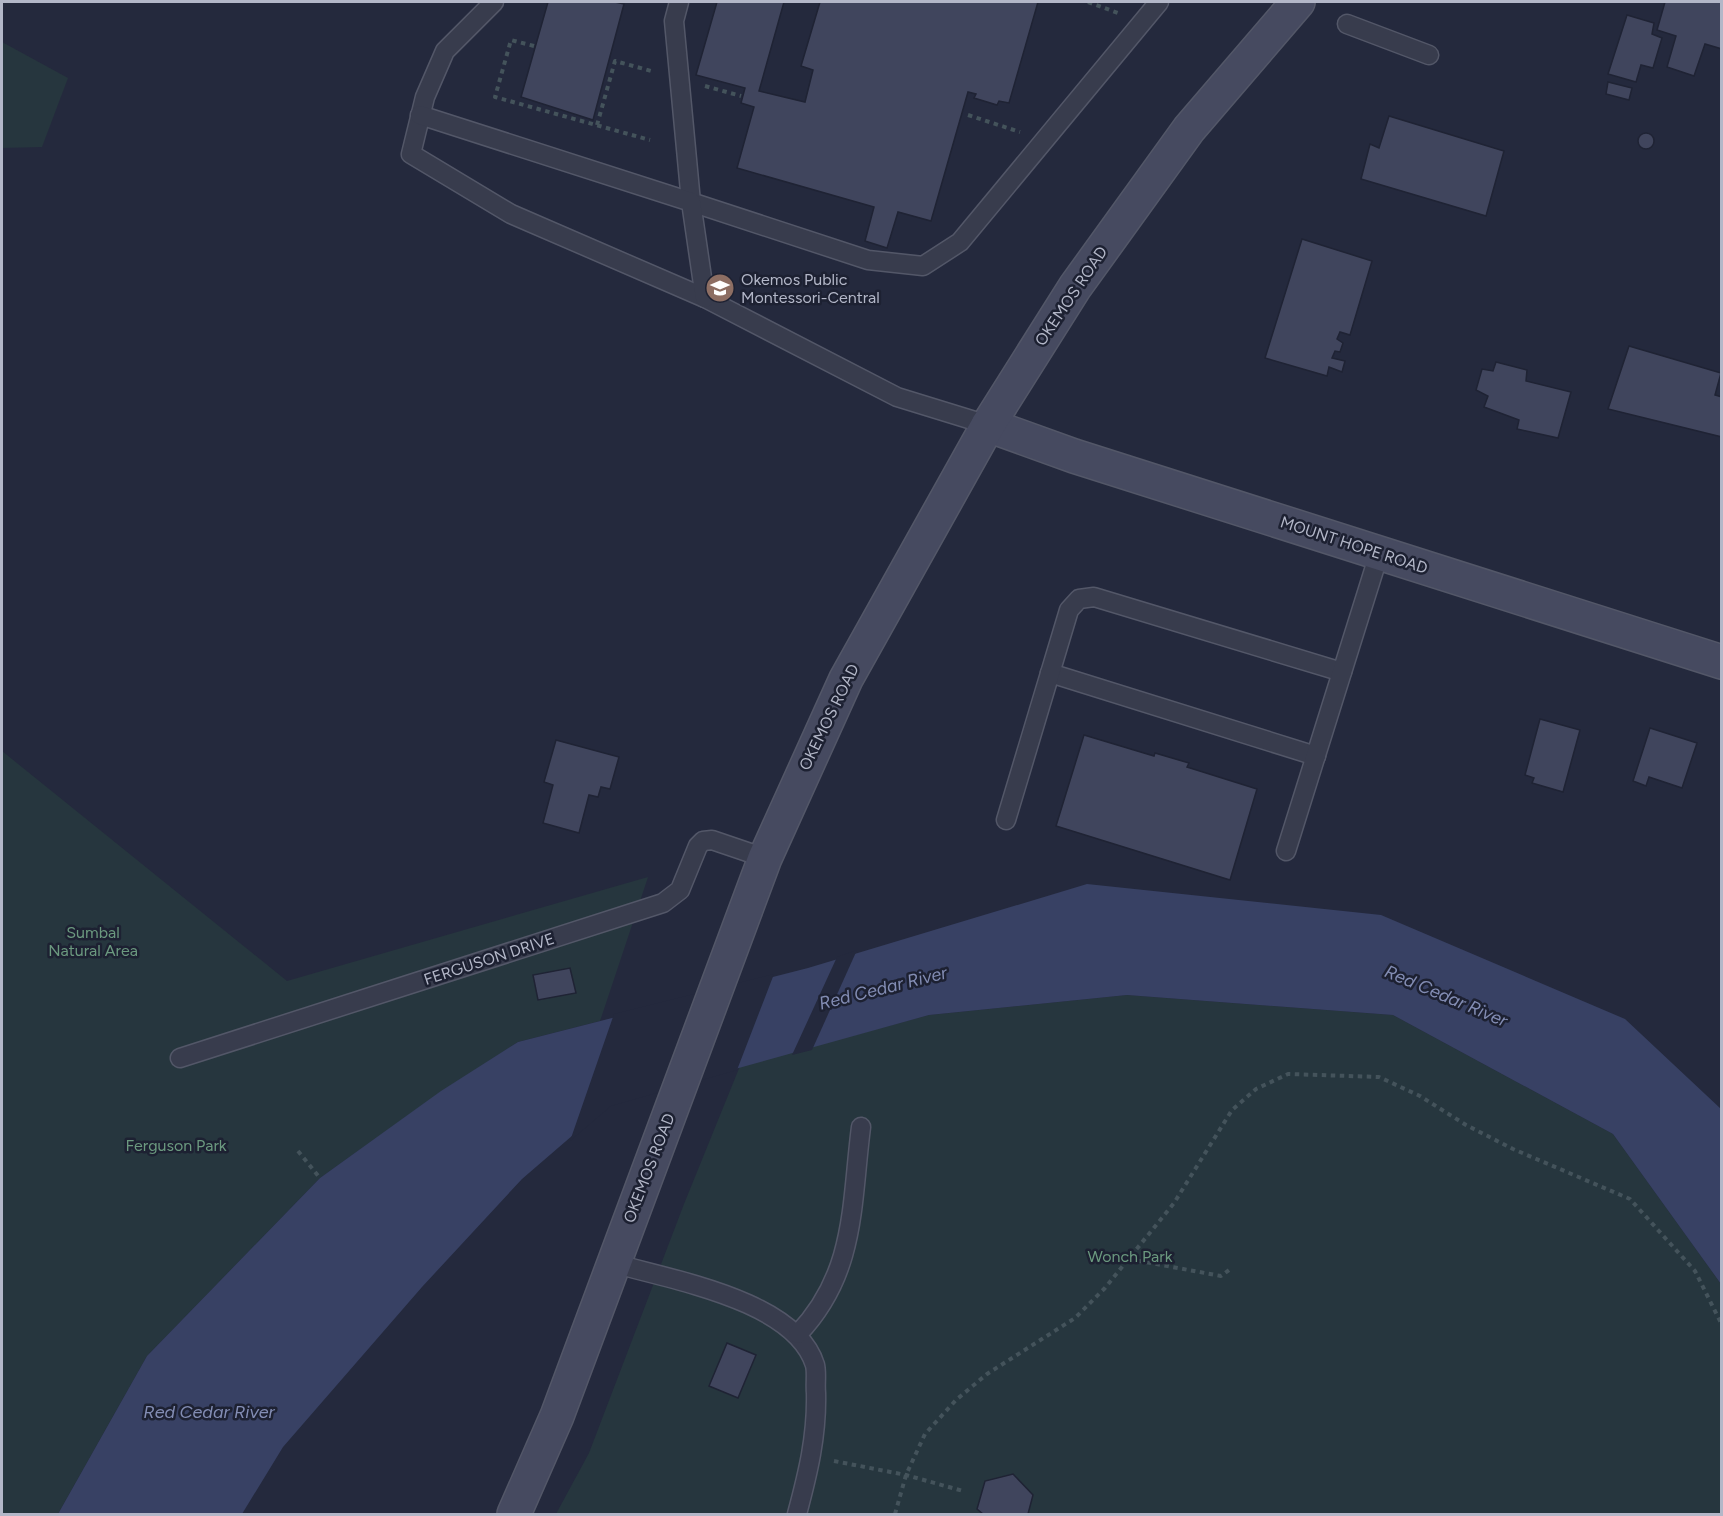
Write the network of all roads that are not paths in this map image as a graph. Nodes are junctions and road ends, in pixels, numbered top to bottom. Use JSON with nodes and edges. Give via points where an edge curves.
{"nodes":[{"id":1,"x":494,"y":2,"type":"edge"},
{"id":2,"x":679,"y":2,"type":"edge"},
{"id":3,"x":1159,"y":2,"type":"edge"},
{"id":4,"x":1298,"y":2,"type":"edge"},
{"id":5,"x":1347,"y":24,"type":"dead end"},
{"id":6,"x":1429,"y":56,"type":"dead end"},
{"id":7,"x":420,"y":116,"type":"junction"},
{"id":8,"x":691,"y":202,"type":"junction"},
{"id":9,"x":705,"y":298,"type":"junction"},
{"id":10,"x":988,"y":425,"type":"junction"},
{"id":11,"x":1379,"y":554,"type":"junction"},
{"id":12,"x":1722,"y":662,"type":"edge"},
{"id":13,"x":1342,"y":672,"type":"junction"},
{"id":14,"x":1050,"y":673,"type":"junction"},
{"id":15,"x":1316,"y":756,"type":"junction"},
{"id":16,"x":1006,"y":820,"type":"dead end"},
{"id":17,"x":1286,"y":851,"type":"dead end"},
{"id":18,"x":765,"y":858,"type":"junction"},
{"id":19,"x":180,"y":1058,"type":"dead end"},
{"id":20,"x":861,"y":1127,"type":"dead end"},
{"id":21,"x":613,"y":1263,"type":"junction"},
{"id":22,"x":798,"y":1334,"type":"junction"},
{"id":23,"x":514,"y":1515,"type":"edge"},
{"id":24,"x":796,"y":1515,"type":"edge"}],
"edges":[{"from":1,"to":7,"type":"lane","via":[[445,51]]},
{"from":2,"to":8,"type":"lane","via":[[674,21]]},
{"from":3,"to":8,"type":"lane","via":[[960,242],[923,266],[868,260]]},
{"from":4,"to":10,"type":"main road","name":"OKEMOS ROAD","via":[[1189,129],[1075,286]]},
{"from":5,"to":6,"type":"lane"},
{"from":7,"to":8,"type":"lane"},
{"from":7,"to":9,"type":"lane","via":[[411,154],[511,214]]},
{"from":8,"to":9,"type":"lane"},
{"from":9,"to":10,"type":"lane","via":[[897,397]]},
{"from":10,"to":11,"type":"main road","name":"MOUNT HOPE ROAD"},
{"from":10,"to":18,"type":"main road","name":"OKEMOS ROAD","via":[[846,679]]},
{"from":11,"to":12,"type":"main road","name":"MOUNT HOPE ROAD"},
{"from":11,"to":13,"type":"lane"},
{"from":13,"to":14,"type":"lane","via":[[1086,596],[1069,610]]},
{"from":13,"to":15,"type":"lane"},
{"from":14,"to":15,"type":"lane"},
{"from":14,"to":16,"type":"lane"},
{"from":15,"to":17,"type":"lane"},
{"from":18,"to":19,"type":"lane","name":"FERGUSON DRIVE","via":[[712,840],[703,841],[680,890],[663,903]]},
{"from":18,"to":21,"type":"main road","name":"OKEMOS ROAD"},
{"from":20,"to":22,"type":"lane","via":[[841,1265],[828,1296]]},
{"from":21,"to":22,"type":"lane","via":[[735,1297]]},
{"from":21,"to":23,"type":"main road","name":"OKEMOS ROAD","via":[[557,1416]]},
{"from":22,"to":24,"type":"lane","via":[[815,1365],[816,1415],[812,1458]]}]}
